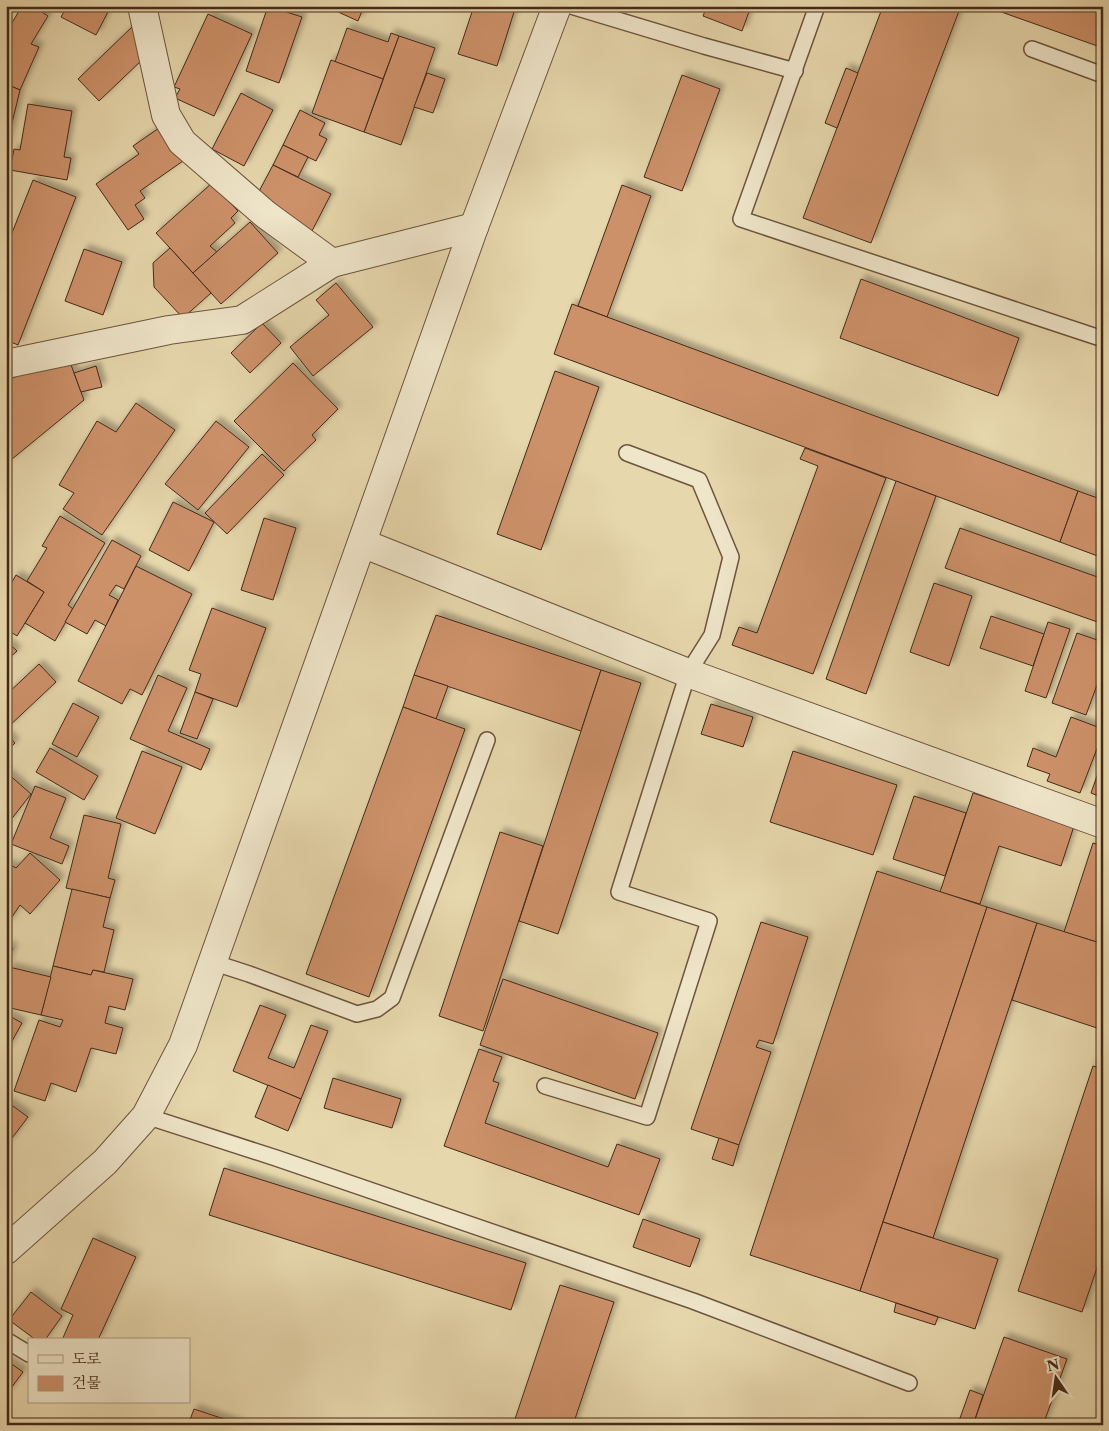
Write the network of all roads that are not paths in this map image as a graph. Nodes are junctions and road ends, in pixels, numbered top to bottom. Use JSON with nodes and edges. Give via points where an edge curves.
{"nodes":[{"id":1,"x":142,"y":6,"type":"edge"},
{"id":2,"x":557,"y":6,"type":"edge"},
{"id":3,"x":571,"y":6,"type":"edge"},
{"id":4,"x":817,"y":6,"type":"edge"},
{"id":5,"x":1032,"y":49,"type":"dead end"},
{"id":6,"x":795,"y":71,"type":"junction"},
{"id":7,"x":1103,"y":75,"type":"edge"},
{"id":8,"x":474,"y":227,"type":"junction"},
{"id":9,"x":332,"y":263,"type":"junction"},
{"id":10,"x":1103,"y":339,"type":"edge"},
{"id":11,"x":6,"y":364,"type":"edge"},
{"id":12,"x":627,"y":453,"type":"dead end"},
{"id":13,"x":362,"y":543,"type":"junction"},
{"id":14,"x":688,"y":673,"type":"junction"},
{"id":15,"x":487,"y":740,"type":"dead end"},
{"id":16,"x":1103,"y":824,"type":"edge"},
{"id":17,"x":212,"y":962,"type":"junction"},
{"id":18,"x":545,"y":1086,"type":"dead end"},
{"id":19,"x":146,"y":1116,"type":"junction"},
{"id":20,"x":6,"y":1250,"type":"edge"},
{"id":21,"x":6,"y":1340,"type":"edge"},
{"id":22,"x":28,"y":1353,"type":"edge"},
{"id":23,"x":909,"y":1382,"type":"dead end"}],
"edges":[{"from":1,"to":9,"type":"street","via":[[166,115],[182,142],[265,214]]},
{"from":2,"to":8,"type":"street"},
{"from":3,"to":6,"type":"lane"},
{"from":4,"to":6,"type":"lane"},
{"from":5,"to":7,"type":"lane"},
{"from":6,"to":10,"type":"lane","via":[[741,218]]},
{"from":8,"to":9,"type":"street"},
{"from":8,"to":13,"type":"street"},
{"from":9,"to":11,"type":"street","via":[[242,320],[169,330]]},
{"from":12,"to":14,"type":"lane","via":[[699,480],[731,557],[712,634]]},
{"from":13,"to":14,"type":"street"},
{"from":13,"to":17,"type":"street"},
{"from":14,"to":16,"type":"street"},
{"from":14,"to":18,"type":"lane","via":[[619,892],[709,920],[647,1117]]},
{"from":15,"to":17,"type":"lane","via":[[392,998],[377,1009],[357,1014]]},
{"from":17,"to":19,"type":"street","via":[[183,1045]]},
{"from":19,"to":20,"type":"street","via":[[105,1162]]},
{"from":19,"to":23,"type":"lane","via":[[684,1298]]},
{"from":21,"to":22,"type":"lane"}]}
